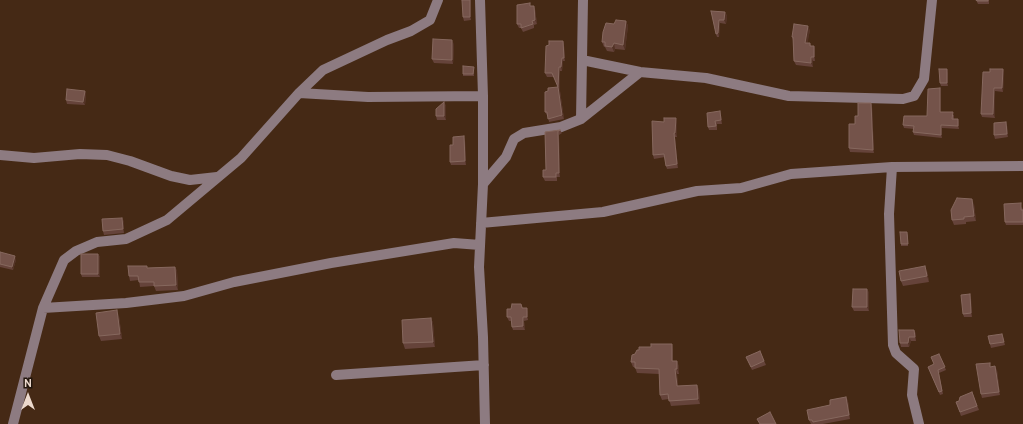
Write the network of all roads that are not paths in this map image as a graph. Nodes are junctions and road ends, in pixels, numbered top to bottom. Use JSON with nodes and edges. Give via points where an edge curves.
{"nodes":[{"id":1,"x":438,"y":0,"type":"edge"},
{"id":2,"x":480,"y":0,"type":"edge"},
{"id":3,"x":582,"y":0,"type":"edge"},
{"id":4,"x":932,"y":0,"type":"edge"},
{"id":5,"x":582,"y":60,"type":"junction"},
{"id":6,"x":640,"y":72,"type":"junction"},
{"id":7,"x":299,"y":93,"type":"junction"},
{"id":8,"x":484,"y":96,"type":"junction"},
{"id":9,"x":581,"y":119,"type":"junction"},
{"id":10,"x":0,"y":155,"type":"edge"},
{"id":11,"x":1023,"y":166,"type":"edge"},
{"id":12,"x":892,"y":167,"type":"junction"},
{"id":13,"x":217,"y":177,"type":"junction"},
{"id":14,"x":483,"y":184,"type":"junction"},
{"id":15,"x":481,"y":223,"type":"junction"},
{"id":16,"x":480,"y":245,"type":"junction"},
{"id":17,"x":43,"y":308,"type":"junction"},
{"id":18,"x":484,"y":365,"type":"junction"},
{"id":19,"x":336,"y":375,"type":"dead end"},
{"id":20,"x":13,"y":424,"type":"edge"},
{"id":21,"x":485,"y":424,"type":"edge"},
{"id":22,"x":920,"y":424,"type":"edge"}],
"edges":[{"from":1,"to":7,"type":"street","via":[[430,20],[323,70]]},
{"from":2,"to":8,"type":"street"},
{"from":3,"to":5,"type":"street"},
{"from":4,"to":6,"type":"street","via":[[924,79],[914,96],[903,99],[789,96],[706,78]]},
{"from":5,"to":6,"type":"street"},
{"from":5,"to":9,"type":"street"},
{"from":6,"to":9,"type":"street"},
{"from":7,"to":8,"type":"street","via":[[368,97]]},
{"from":7,"to":13,"type":"street","via":[[241,158]]},
{"from":8,"to":14,"type":"street"},
{"from":9,"to":14,"type":"street","via":[[561,127],[524,133],[514,139],[506,157]]},
{"from":10,"to":13,"type":"street","via":[[34,158],[80,154],[107,156],[190,180]]},
{"from":11,"to":12,"type":"street"},
{"from":12,"to":15,"type":"street","via":[[791,174],[740,188],[697,191],[602,212]]},
{"from":12,"to":22,"type":"street","via":[[889,206],[893,345],[896,353],[914,369],[912,394]]},
{"from":13,"to":17,"type":"street","via":[[167,220],[126,239],[97,242],[76,251],[64,260]]},
{"from":14,"to":15,"type":"street"},
{"from":15,"to":16,"type":"street"},
{"from":16,"to":17,"type":"street","via":[[454,243],[331,262],[234,282],[184,296],[126,303]]},
{"from":16,"to":18,"type":"street"},
{"from":17,"to":20,"type":"street"},
{"from":18,"to":19,"type":"street"},
{"from":18,"to":21,"type":"street"}]}
